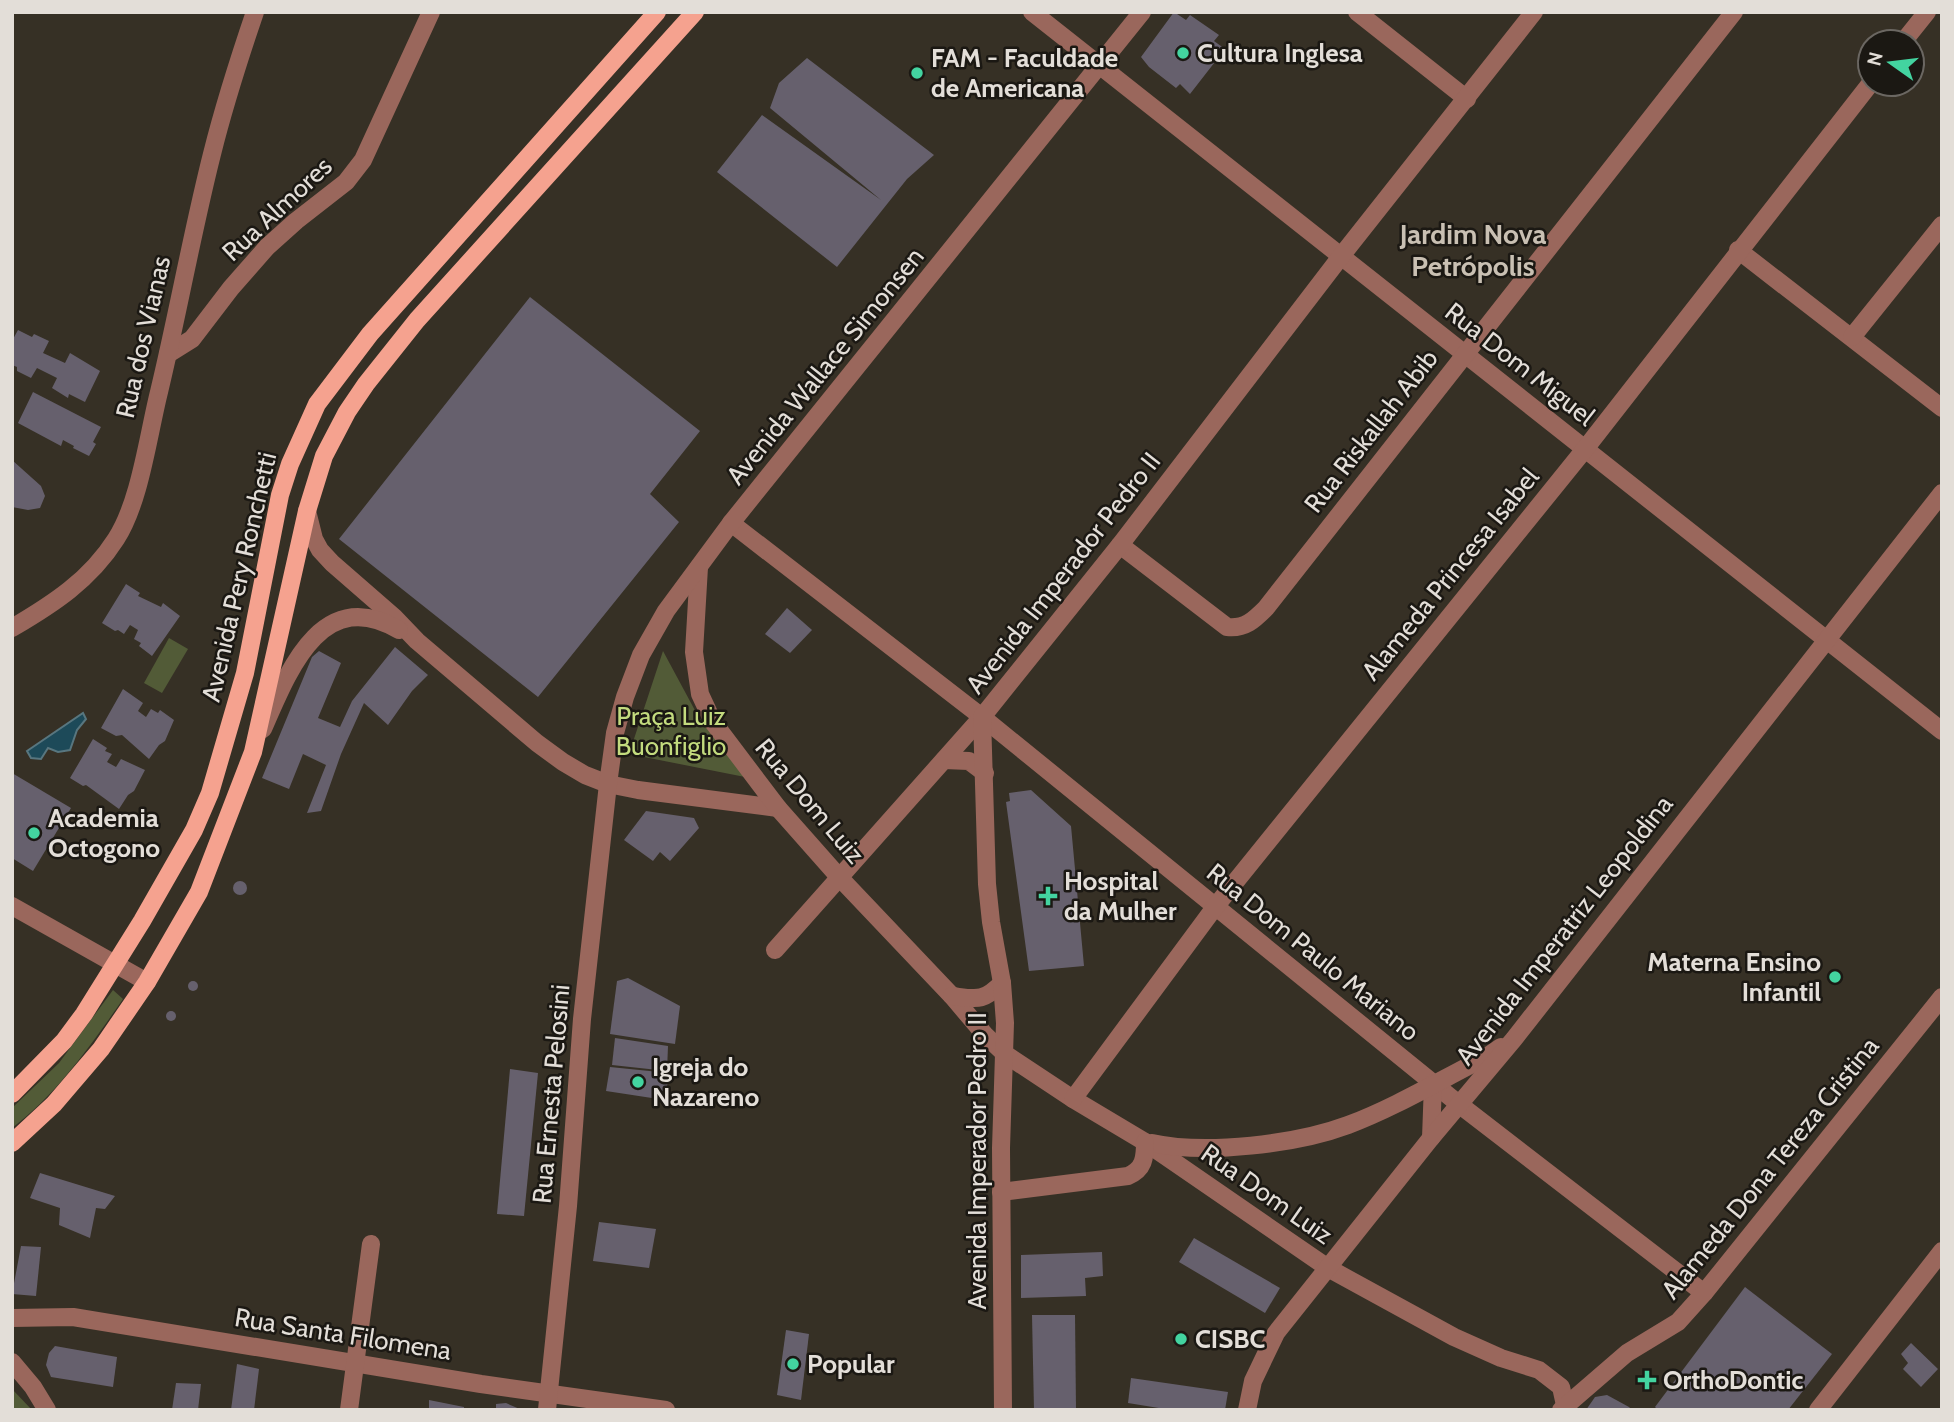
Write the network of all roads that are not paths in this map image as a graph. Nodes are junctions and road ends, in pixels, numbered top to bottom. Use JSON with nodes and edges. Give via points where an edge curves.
{"nodes":[{"id":1,"x":255,"y":12,"type":"edge"},
{"id":2,"x":431,"y":12,"type":"edge"},
{"id":3,"x":657,"y":12,"type":"edge"},
{"id":4,"x":695,"y":12,"type":"edge"},
{"id":5,"x":1032,"y":12,"type":"edge"},
{"id":6,"x":1142,"y":12,"type":"edge"},
{"id":7,"x":1357,"y":12,"type":"edge"},
{"id":8,"x":1534,"y":12,"type":"edge"},
{"id":9,"x":1734,"y":12,"type":"edge"},
{"id":10,"x":1927,"y":12,"type":"edge"},
{"id":11,"x":1914,"y":28,"type":"edge"},
{"id":12,"x":1099,"y":66,"type":"junction"},
{"id":13,"x":1859,"y":98,"type":"edge"},
{"id":14,"x":1466,"y":99,"type":"junction"},
{"id":15,"x":1942,"y":225,"type":"edge"},
{"id":16,"x":1738,"y":250,"type":"junction"},
{"id":17,"x":1342,"y":256,"type":"junction"},
{"id":18,"x":1852,"y":337,"type":"junction"},
{"id":19,"x":168,"y":354,"type":"junction"},
{"id":20,"x":1465,"y":354,"type":"junction"},
{"id":21,"x":1942,"y":408,"type":"edge"},
{"id":22,"x":1585,"y":449,"type":"junction"},
{"id":23,"x":1942,"y":493,"type":"edge"},
{"id":24,"x":307,"y":511,"type":"junction"},
{"id":25,"x":731,"y":523,"type":"junction"},
{"id":26,"x":1120,"y":545,"type":"junction"},
{"id":27,"x":699,"y":565,"type":"junction"},
{"id":28,"x":12,"y":628,"type":"edge"},
{"id":29,"x":1826,"y":638,"type":"junction"},
{"id":30,"x":417,"y":640,"type":"junction"},
{"id":31,"x":982,"y":718,"type":"junction"},
{"id":32,"x":1942,"y":731,"type":"edge"},
{"id":33,"x":253,"y":751,"type":"junction"},
{"id":34,"x":944,"y":760,"type":"junction"},
{"id":35,"x":985,"y":773,"type":"junction"},
{"id":36,"x":608,"y":784,"type":"junction"},
{"id":37,"x":778,"y":808,"type":"junction"},
{"id":38,"x":839,"y":877,"type":"junction"},
{"id":39,"x":12,"y":906,"type":"edge"},
{"id":40,"x":1215,"y":907,"type":"junction"},
{"id":41,"x":775,"y":950,"type":"dead end"},
{"id":42,"x":116,"y":965,"type":"junction"},
{"id":43,"x":147,"y":982,"type":"junction"},
{"id":44,"x":1002,"y":983,"type":"junction"},
{"id":45,"x":952,"y":996,"type":"junction"},
{"id":46,"x":1942,"y":997,"type":"edge"},
{"id":47,"x":1514,"y":1038,"type":"junction"},
{"id":48,"x":1005,"y":1054,"type":"junction"},
{"id":49,"x":1433,"y":1083,"type":"junction"},
{"id":50,"x":12,"y":1094,"type":"edge"},
{"id":51,"x":1073,"y":1099,"type":"junction"},
{"id":52,"x":1460,"y":1105,"type":"junction"},
{"id":53,"x":1431,"y":1138,"type":"junction"},
{"id":54,"x":1145,"y":1142,"type":"junction"},
{"id":55,"x":12,"y":1143,"type":"edge"},
{"id":56,"x":1001,"y":1192,"type":"junction"},
{"id":57,"x":371,"y":1244,"type":"dead end"},
{"id":58,"x":1942,"y":1251,"type":"edge"},
{"id":59,"x":1328,"y":1268,"type":"junction"},
{"id":60,"x":1704,"y":1293,"type":"junction"},
{"id":61,"x":12,"y":1318,"type":"edge"},
{"id":62,"x":12,"y":1362,"type":"edge"},
{"id":63,"x":355,"y":1362,"type":"junction"},
{"id":64,"x":548,"y":1402,"type":"edge"},
{"id":65,"x":612,"y":1406,"type":"edge"},
{"id":66,"x":1563,"y":1407,"type":"edge"},
{"id":67,"x":47,"y":1410,"type":"edge"},
{"id":68,"x":349,"y":1410,"type":"edge"},
{"id":69,"x":666,"y":1410,"type":"edge"},
{"id":70,"x":1003,"y":1410,"type":"edge"},
{"id":71,"x":1247,"y":1410,"type":"edge"},
{"id":72,"x":1818,"y":1410,"type":"edge"}],
"edges":[{"from":1,"to":19,"type":"street","name":"Rua dos Vianas","via":[[212,154]]},
{"from":2,"to":19,"type":"street","name":"Rua Almores","via":[[363,160],[346,182],[267,247],[192,340]]},
{"from":3,"to":42,"type":"main road","name":"Avenida Pery Ronchetti","via":[[370,334],[317,404],[280,495],[245,673],[211,793]]},
{"from":4,"to":24,"type":"main road","name":"Avenida Pery Ronchetti","via":[[417,320],[366,384],[324,456]]},
{"from":5,"to":12,"type":"street","name":"Rua Dom Miguel"},
{"from":6,"to":12,"type":"street","name":"Avenida Wallace Simonsen"},
{"from":7,"to":14,"type":"street"},
{"from":8,"to":14,"type":"street","name":"Avenida Imperador Pedro II"},
{"from":9,"to":20,"type":"street","name":"Rua Riskallah Abib"},
{"from":10,"to":11,"type":"street"},
{"from":12,"to":17,"type":"street","name":"Rua Dom Miguel"},
{"from":12,"to":25,"type":"street","name":"Avenida Wallace Simonsen"},
{"from":13,"to":16,"type":"street","name":"Alameda Princesa Isabel"},
{"from":14,"to":17,"type":"street","name":"Avenida Imperador Pedro II"},
{"from":15,"to":18,"type":"street"},
{"from":16,"to":18,"type":"street"},
{"from":16,"to":22,"type":"street","name":"Alameda Princesa Isabel"},
{"from":17,"to":20,"type":"street","name":"Rua Dom Miguel"},
{"from":17,"to":26,"type":"street","name":"Avenida Imperador Pedro II"},
{"from":18,"to":21,"type":"street"},
{"from":19,"to":28,"type":"street","name":"Rua dos Vianas","via":[[132,500],[117,539],[80,583]]},
{"from":20,"to":22,"type":"street","name":"Rua Dom Miguel"},
{"from":20,"to":26,"type":"street","name":"Rua Riskallah Abib","via":[[1252,622],[1238,628],[1216,621]]},
{"from":22,"to":29,"type":"street","name":"Rua Dom Miguel"},
{"from":22,"to":40,"type":"street","name":"Alameda Princesa Isabel"},
{"from":23,"to":29,"type":"street","name":"Avenida Imperatriz Leopoldina"},
{"from":24,"to":30,"type":"street","via":[[320,550]]},
{"from":24,"to":33,"type":"main road","name":"Avenida Pery Ronchetti"},
{"from":25,"to":27,"type":"street","name":"Avenida Wallace Simonsen"},
{"from":25,"to":31,"type":"street","name":"Rua Dom Paulo Mariano"},
{"from":26,"to":31,"type":"street","name":"Avenida Imperador Pedro II"},
{"from":27,"to":36,"type":"street","name":"Avenida Wallace Simonsen","via":[[641,655],[615,733]]},
{"from":27,"to":37,"type":"street","name":"Rua Dom Luiz","via":[[694,652],[700,694],[713,722]]},
{"from":29,"to":32,"type":"street","name":"Rua Dom Miguel"},
{"from":29,"to":47,"type":"street","name":"Avenida Imperatriz Leopoldina"},
{"from":30,"to":33,"type":"street","via":[[374,618],[335,621],[300,655]]},
{"from":30,"to":36,"type":"street","via":[[537,743],[585,775]]},
{"from":31,"to":34,"type":"street"},
{"from":31,"to":35,"type":"street","name":"Avenida Imperador Pedro II"},
{"from":31,"to":40,"type":"street","name":"Rua Dom Paulo Mariano"},
{"from":33,"to":43,"type":"main road","name":"Avenida Pery Ronchetti","via":[[199,892]]},
{"from":34,"to":35,"type":"street","via":[[969,761]]},
{"from":34,"to":38,"type":"street"},
{"from":35,"to":44,"type":"street","name":"Avenida Imperador Pedro II","via":[[987,884]]},
{"from":36,"to":37,"type":"street"},
{"from":36,"to":64,"type":"street","name":"Rua Ernesta Pelosini"},
{"from":37,"to":38,"type":"street","name":"Rua Dom Luiz"},
{"from":38,"to":41,"type":"street"},
{"from":38,"to":45,"type":"street","name":"Rua Dom Luiz"},
{"from":39,"to":42,"type":"street"},
{"from":40,"to":49,"type":"street","name":"Rua Dom Paulo Mariano"},
{"from":40,"to":51,"type":"street","name":"Alameda Princesa Isabel"},
{"from":42,"to":43,"type":"street"},
{"from":42,"to":50,"type":"main road","name":"Avenida Pery Ronchetti","via":[[64,1041]]},
{"from":43,"to":55,"type":"main road","name":"Avenida Pery Ronchetti","via":[[74,1083]]},
{"from":44,"to":45,"type":"street","via":[[982,999]]},
{"from":44,"to":48,"type":"street","name":"Avenida Imperador Pedro II"},
{"from":45,"to":48,"type":"street","name":"Rua Dom Luiz"},
{"from":46,"to":60,"type":"street","name":"Alameda Dona Tereza Cristina"},
{"from":47,"to":49,"type":"street"},
{"from":47,"to":52,"type":"street","name":"Avenida Imperatriz Leopoldina"},
{"from":48,"to":51,"type":"street","name":"Rua Dom Luiz"},
{"from":48,"to":56,"type":"street","name":"Avenida Imperador Pedro II"},
{"from":49,"to":52,"type":"street","name":"Rua Dom Paulo Mariano"},
{"from":49,"to":53,"type":"street"},
{"from":49,"to":54,"type":"street","via":[[1324,1132],[1228,1148],[1190,1150]]},
{"from":51,"to":54,"type":"street","name":"Rua Dom Luiz"},
{"from":52,"to":53,"type":"street","name":"Avenida Imperatriz Leopoldina"},
{"from":52,"to":60,"type":"street","name":"Rua Dom Paulo Mariano"},
{"from":53,"to":59,"type":"street","name":"Avenida Imperatriz Leopoldina"},
{"from":54,"to":56,"type":"street","via":[[1143,1164],[1128,1176]]},
{"from":54,"to":59,"type":"street","name":"Rua Dom Luiz"},
{"from":56,"to":70,"type":"street","name":"Avenida Imperador Pedro II"},
{"from":57,"to":63,"type":"street"},
{"from":58,"to":72,"type":"street"},
{"from":59,"to":66,"type":"street","name":"Rua Dom Luiz","via":[[1454,1337],[1539,1370],[1561,1387]]},
{"from":59,"to":71,"type":"street","name":"Avenida Imperatriz Leopoldina","via":[[1268,1347]]},
{"from":60,"to":66,"type":"street","name":"Alameda Dona Tereza Cristina","via":[[1678,1322],[1627,1353]]},
{"from":61,"to":63,"type":"street","name":"Rua Santa Filomena","via":[[73,1317]]},
{"from":62,"to":67,"type":"street"},
{"from":63,"to":64,"type":"street","name":"Rua Santa Filomena"},
{"from":63,"to":68,"type":"street"},
{"from":64,"to":65,"type":"street","name":"Rua Santa Filomena"},
{"from":65,"to":69,"type":"street","name":"Rua Santa Filomena"}]}
